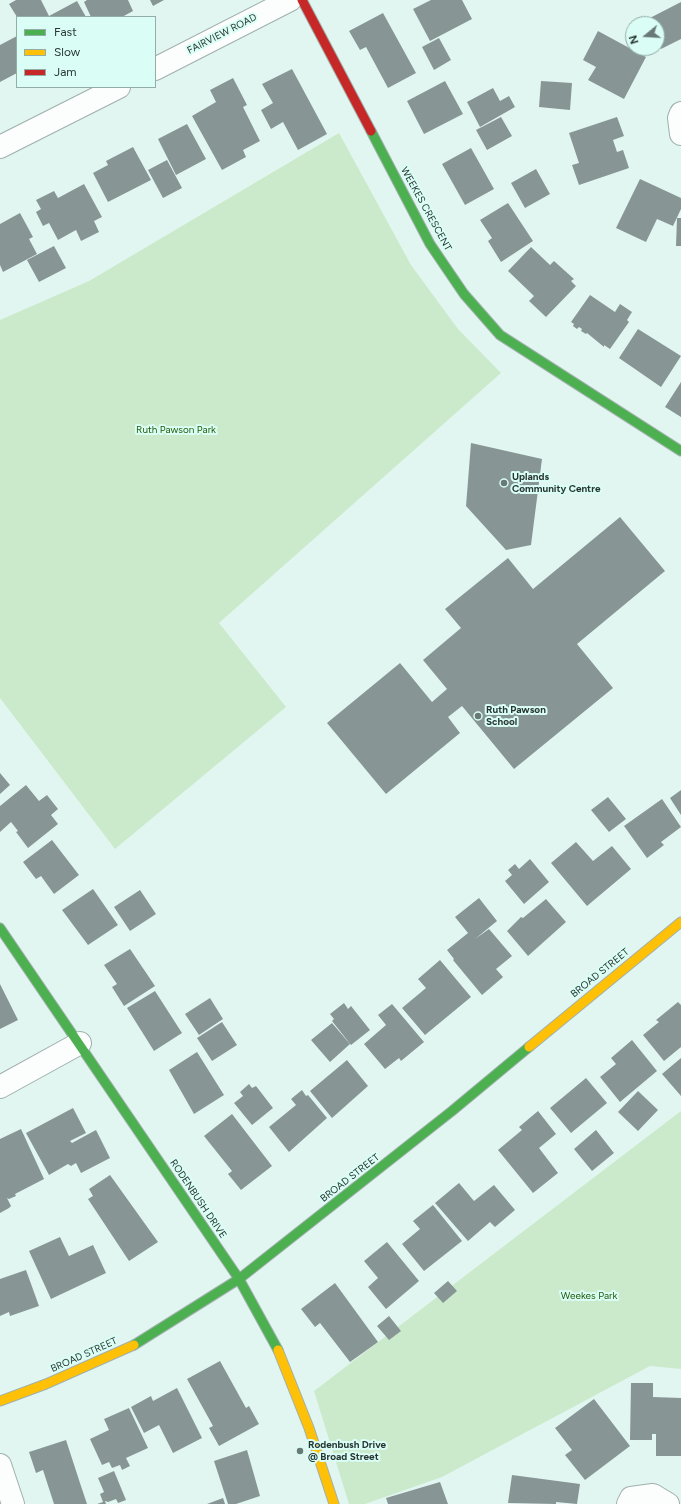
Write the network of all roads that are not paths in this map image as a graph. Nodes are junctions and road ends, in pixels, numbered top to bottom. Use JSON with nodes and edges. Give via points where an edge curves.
{"nodes":[{"id":1,"x":290,"y":0,"type":"edge"},
{"id":2,"x":302,"y":0,"type":"edge"},
{"id":3,"x":156,"y":68,"type":"edge"},
{"id":4,"x":117,"y":88,"type":"edge"},
{"id":5,"x":681,"y":113,"type":"edge"},
{"id":6,"x":681,"y":134,"type":"edge"},
{"id":7,"x":0,"y":147,"type":"edge"},
{"id":8,"x":681,"y":451,"type":"edge"},
{"id":9,"x":681,"y":922,"type":"edge"},
{"id":10,"x":0,"y":928,"type":"edge"},
{"id":11,"x":80,"y":1043,"type":"junction"},
{"id":12,"x":0,"y":1087,"type":"edge"},
{"id":13,"x":239,"y":1279,"type":"junction"},
{"id":14,"x":0,"y":1401,"type":"edge"},
{"id":15,"x":0,"y":1465,"type":"edge"},
{"id":16,"x":13,"y":1504,"type":"edge"},
{"id":17,"x":334,"y":1504,"type":"edge"},
{"id":18,"x":628,"y":1504,"type":"edge"},
{"id":19,"x":668,"y":1504,"type":"edge"}],
"edges":[{"from":1,"to":3,"type":"street","name":"FAIRVIEW ROAD"},
{"from":2,"to":8,"type":"street","name":"WEEKES CRESCENT","via":[[430,244],[464,294],[500,335]]},
{"from":4,"to":7,"type":"street"},
{"from":5,"to":6,"type":"street"},
{"from":9,"to":13,"type":"street","name":"BROAD STREET","via":[[452,1111]]},
{"from":10,"to":11,"type":"street","name":"RODENBUSH DRIVE"},
{"from":11,"to":12,"type":"street"},
{"from":11,"to":13,"type":"street","name":"RODENBUSH DRIVE"},
{"from":13,"to":14,"type":"street","name":"BROAD STREET","via":[[143,1341],[46,1384]]},
{"from":13,"to":17,"type":"street","name":"RODENBUSH DRIVE","via":[[277,1348],[310,1428]]},
{"from":15,"to":16,"type":"street"},
{"from":18,"to":19,"type":"street","via":[[631,1498],[653,1495]]}]}
